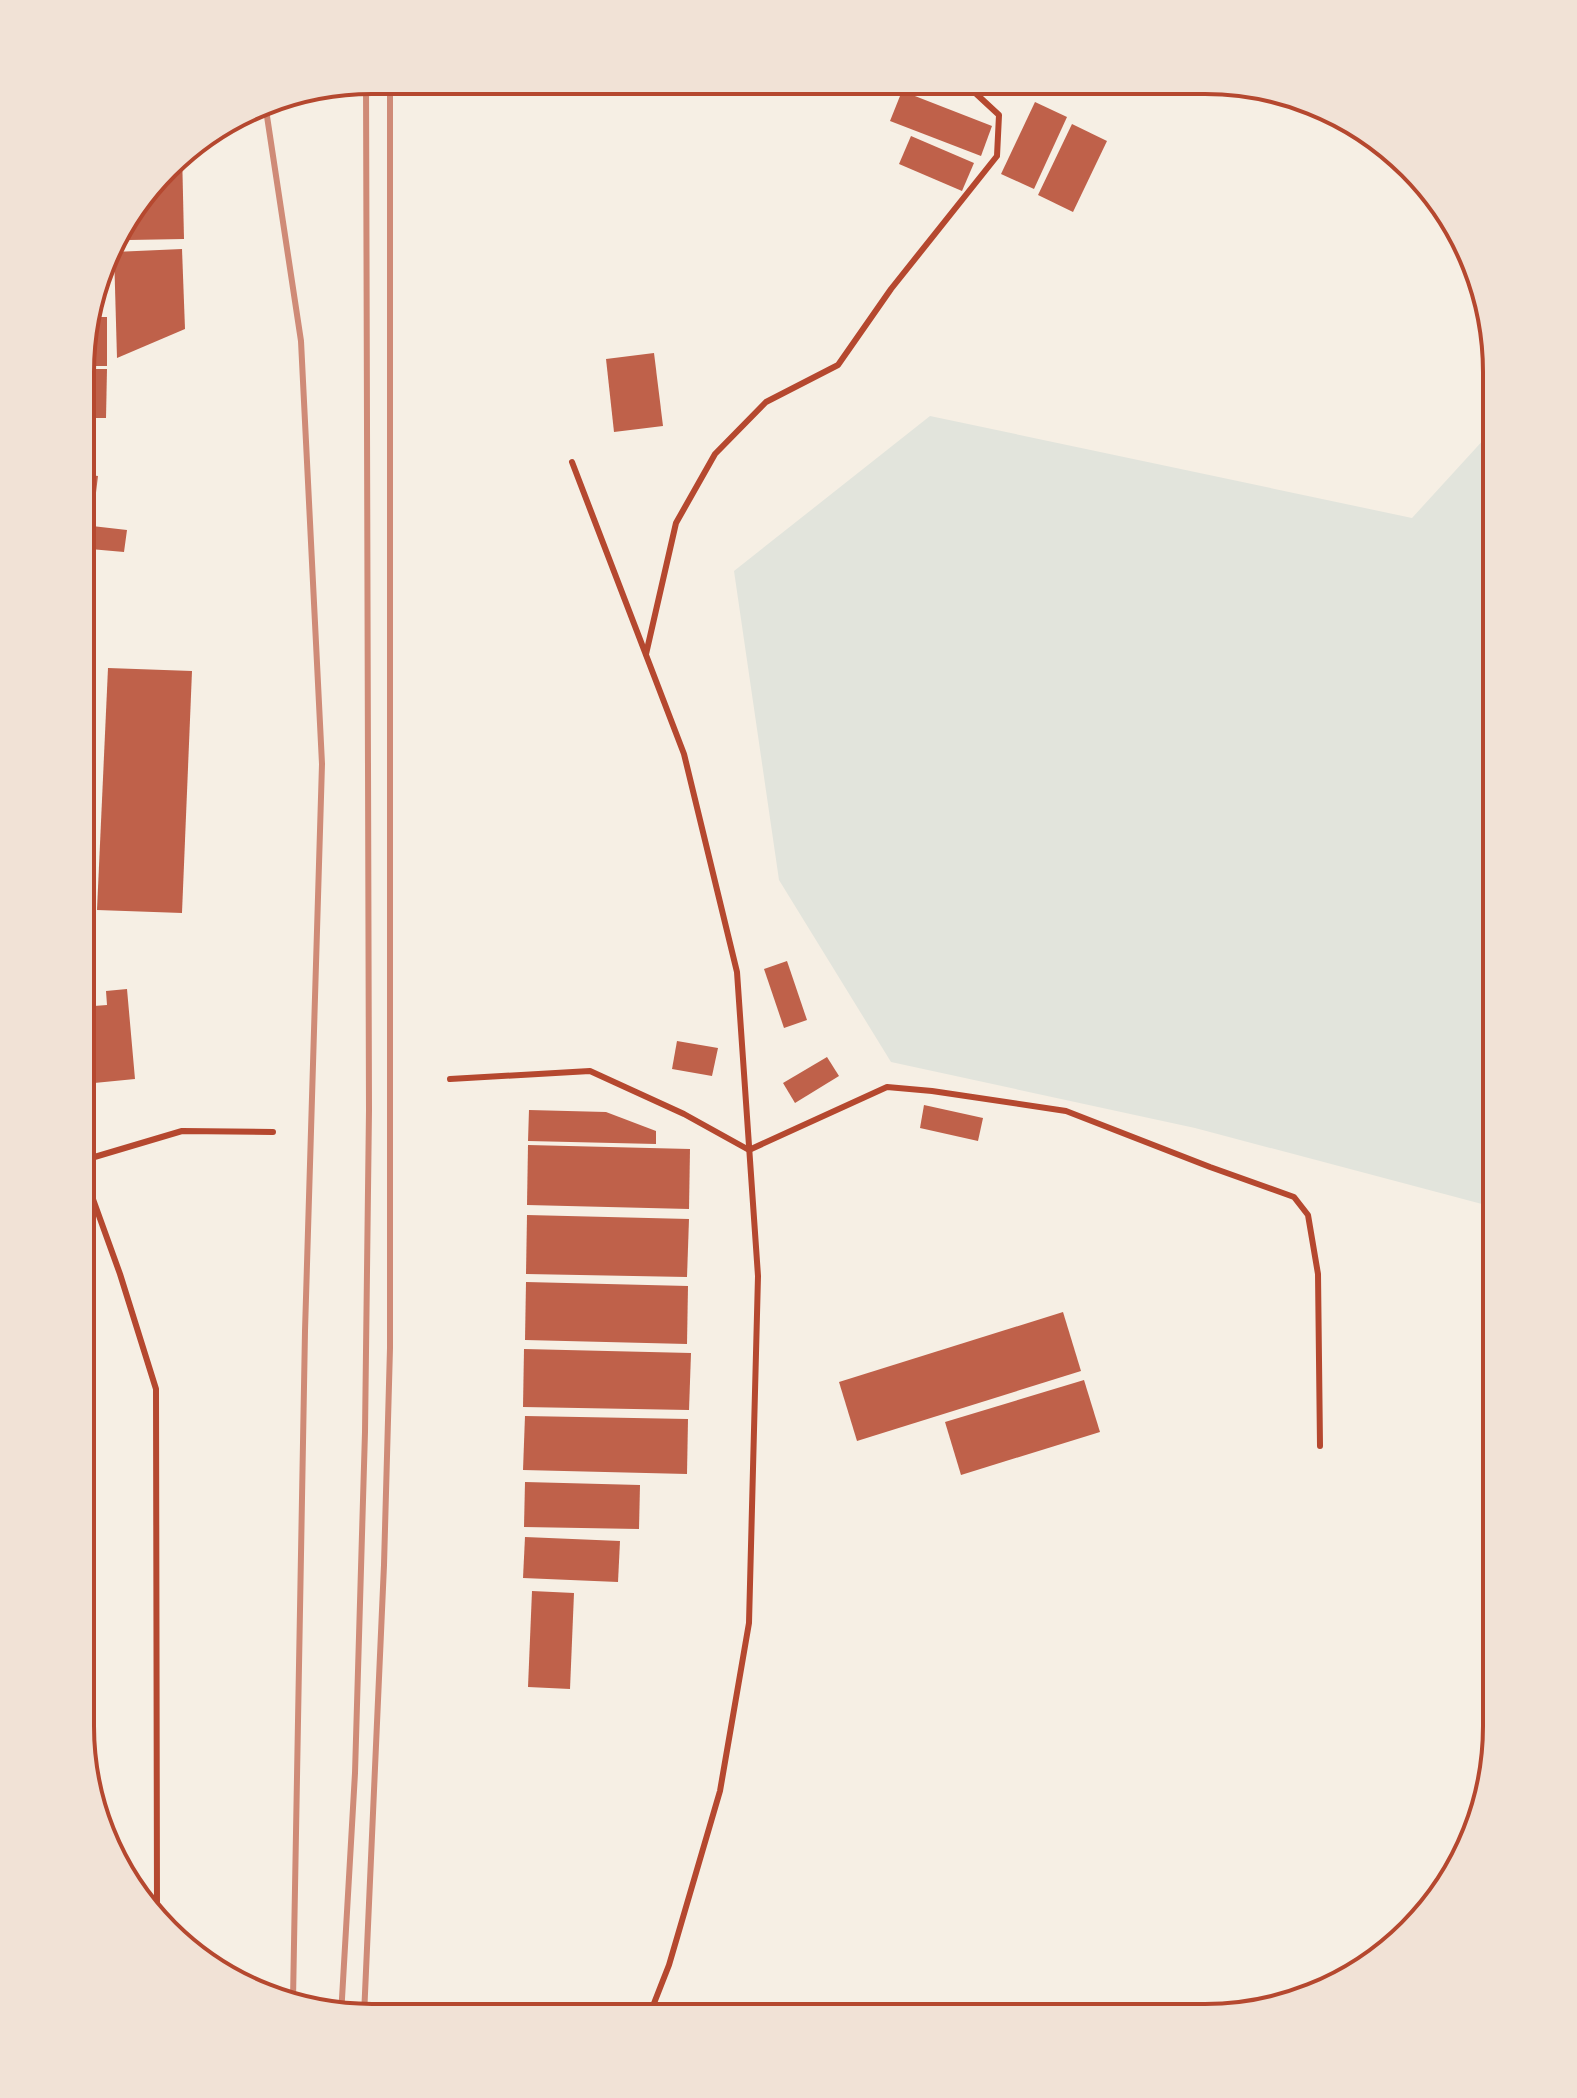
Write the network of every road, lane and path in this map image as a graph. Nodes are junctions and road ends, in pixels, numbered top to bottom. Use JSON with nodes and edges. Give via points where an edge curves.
{"nodes":[{"id":1,"x":976,"y":94,"type":"edge"},
{"id":2,"x":572,"y":462,"type":"dead end"},
{"id":3,"x":646,"y":654,"type":"junction"},
{"id":4,"x":450,"y":1079,"type":"dead end"},
{"id":5,"x":273,"y":1132,"type":"dead end"},
{"id":6,"x":749,"y":1150,"type":"junction"},
{"id":7,"x":94,"y":1160,"type":"edge"},
{"id":8,"x":94,"y":1201,"type":"edge"},
{"id":9,"x":1320,"y":1446,"type":"dead end"},
{"id":10,"x":157,"y":1901,"type":"edge"},
{"id":11,"x":654,"y":2004,"type":"edge"}],
"edges":[{"from":1,"to":3,"type":"lane","via":[[999,115],[997,156],[838,365],[766,402],[715,454],[676,523]]},
{"from":2,"to":3,"type":"lane"},
{"from":3,"to":6,"type":"lane","via":[[684,754],[737,972]]},
{"from":4,"to":6,"type":"lane","via":[[590,1071]]},
{"from":5,"to":7,"type":"lane","via":[[182,1131]]},
{"from":6,"to":9,"type":"lane","via":[[887,1087],[1066,1111],[1294,1197],[1308,1215],[1318,1274]]},
{"from":6,"to":11,"type":"lane","via":[[758,1276],[749,1623],[720,1791]]},
{"from":8,"to":10,"type":"lane","via":[[156,1389]]}]}
